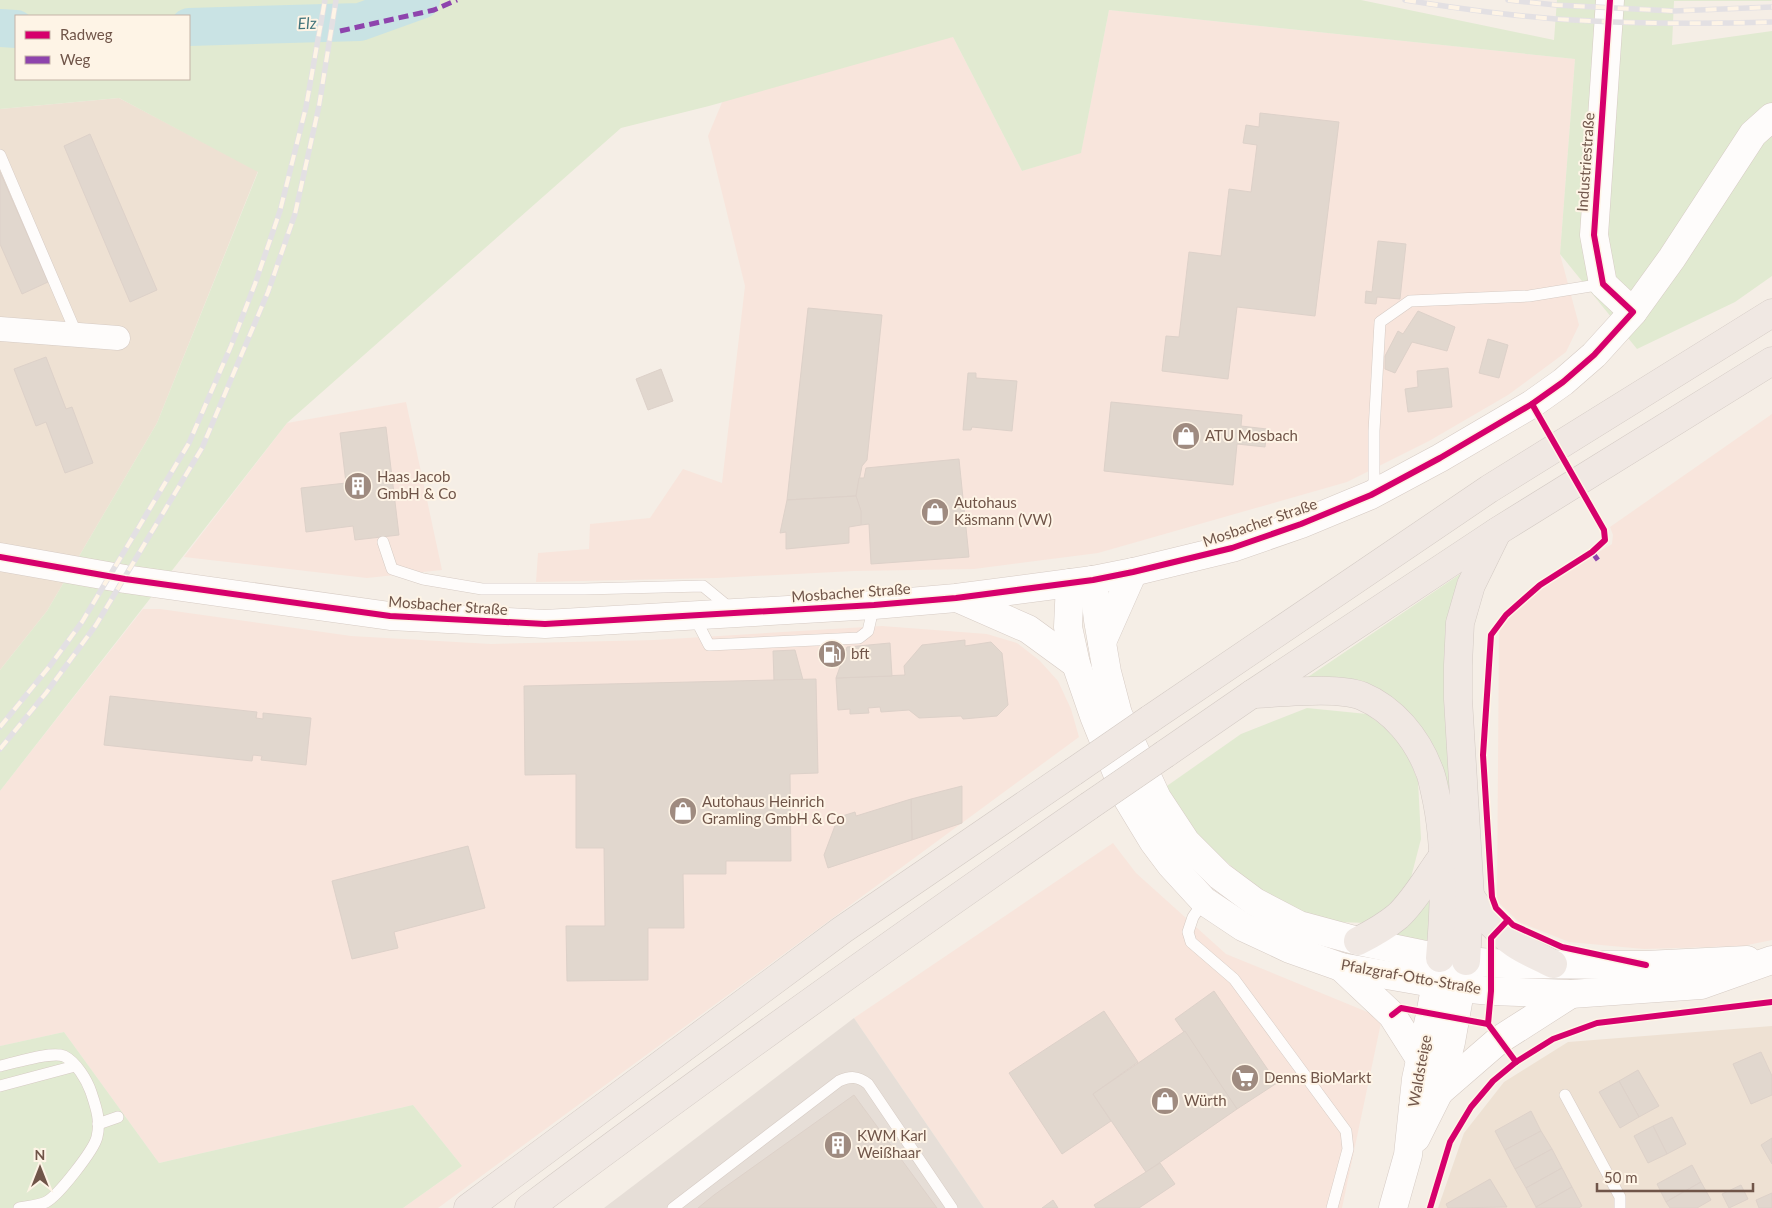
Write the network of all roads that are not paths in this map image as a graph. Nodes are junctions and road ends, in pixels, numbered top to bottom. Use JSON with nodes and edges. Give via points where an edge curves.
{"nodes":[{"id":1,"x":1610,"y":0,"type":"edge"},
{"id":2,"x":1772,"y":117,"type":"edge"},
{"id":3,"x":0,"y":155,"type":"edge"},
{"id":4,"x":1603,"y":284,"type":"junction"},
{"id":5,"x":1633,"y":312,"type":"junction"},
{"id":6,"x":1772,"y":313,"type":"edge"},
{"id":7,"x":0,"y":329,"type":"edge"},
{"id":8,"x":78,"y":335,"type":"junction"},
{"id":9,"x":118,"y":338,"type":"dead end"},
{"id":10,"x":1772,"y":361,"type":"edge"},
{"id":11,"x":1371,"y":495,"type":"junction"},
{"id":12,"x":1498,"y":531,"type":"junction"},
{"id":13,"x":383,"y":542,"type":"dead end"},
{"id":14,"x":0,"y":557,"type":"edge"},
{"id":15,"x":1133,"y":572,"type":"junction"},
{"id":16,"x":1081,"y":581,"type":"junction"},
{"id":17,"x":956,"y":598,"type":"junction"},
{"id":18,"x":874,"y":605,"type":"junction"},
{"id":19,"x":736,"y":614,"type":"junction"},
{"id":20,"x":694,"y":616,"type":"junction"},
{"id":21,"x":1102,"y":643,"type":"junction"},
{"id":22,"x":1076,"y":664,"type":"junction"},
{"id":23,"x":1252,"y":694,"type":"junction"},
{"id":24,"x":1442,"y":856,"type":"junction"},
{"id":25,"x":1470,"y":896,"type":"junction"},
{"id":26,"x":1204,"y":901,"type":"junction"},
{"id":27,"x":1358,"y":941,"type":"junction"},
{"id":28,"x":1772,"y":959,"type":"edge"},
{"id":29,"x":1553,"y":964,"type":"junction"},
{"id":30,"x":1341,"y":967,"type":"junction"},
{"id":31,"x":1451,"y":972,"type":"junction"},
{"id":32,"x":1571,"y":994,"type":"junction"},
{"id":33,"x":1420,"y":1059,"type":"junction"},
{"id":34,"x":0,"y":1066,"type":"edge"},
{"id":35,"x":75,"y":1066,"type":"junction"},
{"id":36,"x":0,"y":1086,"type":"edge"},
{"id":37,"x":1439,"y":1092,"type":"junction"},
{"id":38,"x":1564,"y":1095,"type":"dead end"},
{"id":39,"x":118,"y":1117,"type":"dead end"},
{"id":40,"x":98,"y":1124,"type":"junction"},
{"id":41,"x":1408,"y":1155,"type":"junction"},
{"id":42,"x":19,"y":1208,"type":"edge"},
{"id":43,"x":468,"y":1208,"type":"edge"},
{"id":44,"x":529,"y":1208,"type":"edge"},
{"id":45,"x":673,"y":1208,"type":"edge"},
{"id":46,"x":952,"y":1208,"type":"edge"},
{"id":47,"x":1332,"y":1208,"type":"edge"},
{"id":48,"x":1393,"y":1208,"type":"edge"},
{"id":49,"x":1620,"y":1208,"type":"edge"}],
"edges":[{"from":1,"to":4,"type":"street","name":"Industriestraße","via":[[1594,236]]},
{"from":2,"to":5,"type":"street","name":"Mosbacher Straße","via":[[1753,134]]},
{"from":3,"to":8,"type":"lane"},
{"from":4,"to":5,"type":"street"},
{"from":4,"to":11,"type":"lane","via":[[1529,296],[1410,301],[1380,322]]},
{"from":5,"to":11,"type":"street","name":"Mosbacher Straße","via":[[1594,355],[1532,404]]},
{"from":6,"to":43,"type":"highway","bridge":true,"via":[[1489,489],[842,930]]},
{"from":7,"to":8,"type":"street"},
{"from":8,"to":9,"type":"street"},
{"from":10,"to":12,"type":"highway"},
{"from":11,"to":15,"type":"street","name":"Mosbacher Straße","via":[[1232,548]]},
{"from":12,"to":23,"type":"highway"},
{"from":12,"to":25,"type":"highway","via":[[1471,585],[1460,623],[1458,699]]},
{"from":13,"to":19,"type":"lane","via":[[392,569],[423,579],[482,589],[703,586]]},
{"from":14,"to":20,"type":"street","name":"Mosbacher Straße","via":[[135,580],[390,616],[545,624]]},
{"from":15,"to":16,"type":"street","name":"Mosbacher Straße"},
{"from":15,"to":21,"type":"street"},
{"from":16,"to":17,"type":"street","name":"Mosbacher Straße"},
{"from":16,"to":21,"type":"street","name":"Pfalzgraf-Otto-Straße"},
{"from":16,"to":22,"type":"street","name":"Pfalzgraf-Otto-Straße","via":[[1068,628]]},
{"from":17,"to":18,"type":"street","name":"Mosbacher Straße"},
{"from":17,"to":22,"type":"street","via":[[1028,629]]},
{"from":18,"to":19,"type":"street","name":"Mosbacher Straße"},
{"from":18,"to":20,"type":"lane","via":[[868,631],[858,638],[710,645]]},
{"from":19,"to":20,"type":"street","name":"Mosbacher Straße"},
{"from":21,"to":27,"type":"street","name":"Pfalzgraf-Otto-Straße","via":[[1118,714],[1157,798],[1186,842],[1220,876],[1255,902],[1299,925]]},
{"from":22,"to":26,"type":"street","name":"Pfalzgraf-Otto-Straße","via":[[1127,798],[1153,841]]},
{"from":23,"to":24,"type":"highway","via":[[1328,691],[1360,696],[1386,710],[1411,736],[1429,770],[1439,811]]},
{"from":23,"to":44,"type":"highway","bridge":true,"via":[[811,1000]]},
{"from":24,"to":27,"type":"highway","via":[[1397,916]]},
{"from":24,"to":31,"type":"highway","via":[[1443,922]]},
{"from":25,"to":29,"type":"highway","via":[[1498,930],[1515,944]]},
{"from":25,"to":31,"type":"highway"},
{"from":26,"to":30,"type":"street","name":"Pfalzgraf-Otto-Straße","via":[[1243,927],[1290,949]]},
{"from":26,"to":47,"type":"lane","via":[[1188,932],[1191,942],[1234,979],[1346,1131],[1348,1149]]},
{"from":27,"to":31,"type":"street","name":"Pfalzgraf-Otto-Straße"},
{"from":28,"to":29,"type":"street","name":"Pfalzgraf-Otto-Straße","via":[[1646,965]]},
{"from":28,"to":32,"type":"street","name":"Pfalzgraf-Otto-Straße","via":[[1701,985]]},
{"from":29,"to":31,"type":"street","name":"Pfalzgraf-Otto-Straße","via":[[1506,964]]},
{"from":30,"to":31,"type":"street","name":"Pfalzgraf-Otto-Straße"},
{"from":30,"to":33,"type":"street","via":[[1392,1015]]},
{"from":31,"to":32,"type":"street","name":"Pfalzgraf-Otto-Straße","via":[[1491,991]]},
{"from":31,"to":33,"type":"street","name":"Waldsteige"},
{"from":31,"to":37,"type":"street","name":"Waldsteige","via":[[1451,1042]]},
{"from":32,"to":37,"type":"street","via":[[1499,1040]]},
{"from":33,"to":41,"type":"street","name":"Waldsteige"},
{"from":34,"to":35,"type":"lane","via":[[50,1055],[64,1056]]},
{"from":35,"to":36,"type":"lane"},
{"from":35,"to":40,"type":"lane","via":[[88,1084],[99,1116]]},
{"from":37,"to":41,"type":"street","name":"Waldsteige"},
{"from":38,"to":49,"type":"lane","via":[[1620,1198]]},
{"from":39,"to":40,"type":"lane"},
{"from":40,"to":42,"type":"lane","via":[[97,1138],[85,1159],[60,1190],[46,1202]]},
{"from":41,"to":48,"type":"street","name":"Waldsteige"},
{"from":45,"to":46,"type":"lane","via":[[838,1081],[855,1077],[868,1084]]}]}
